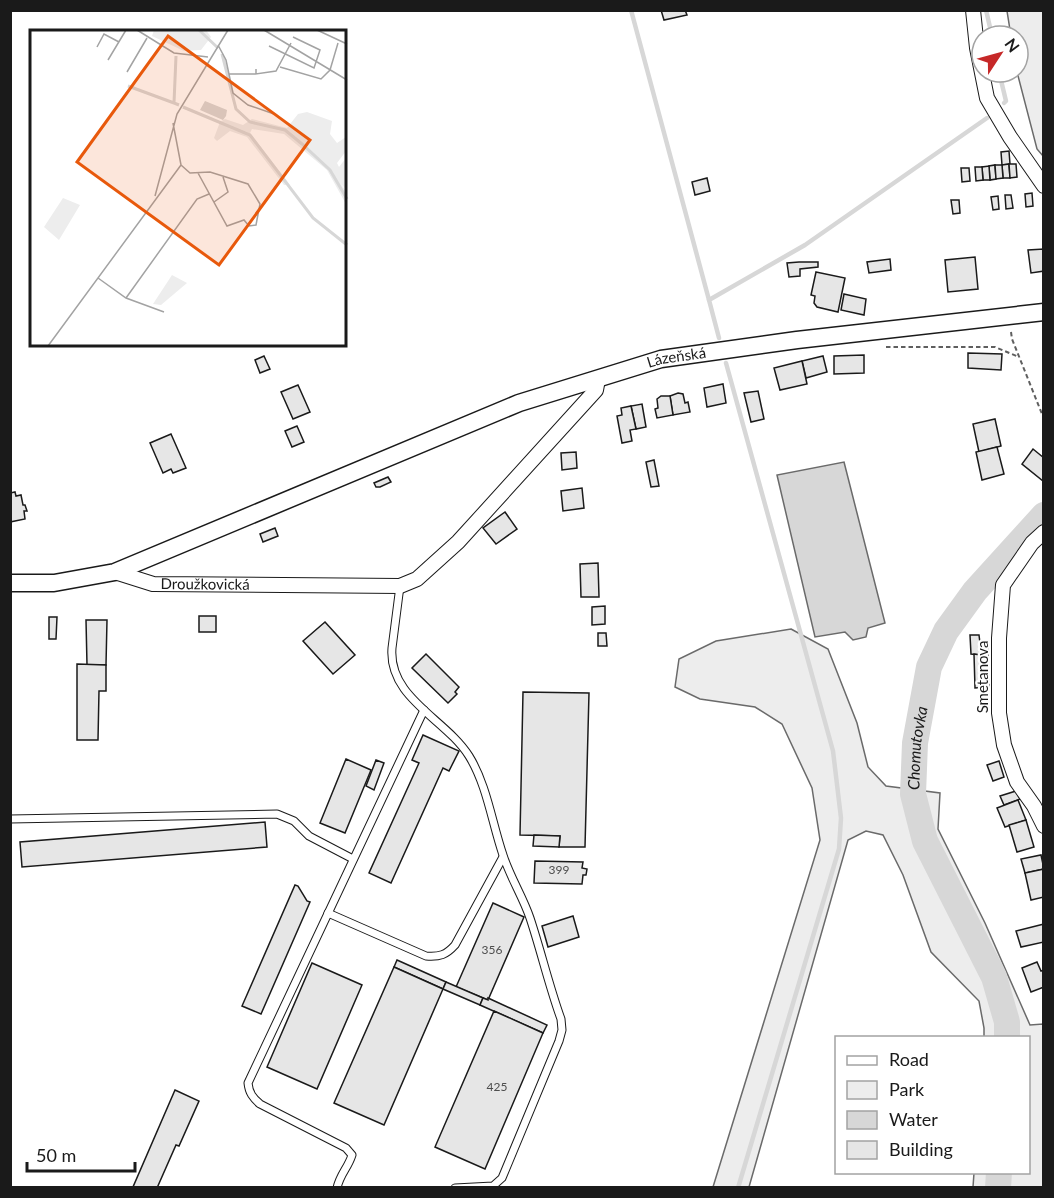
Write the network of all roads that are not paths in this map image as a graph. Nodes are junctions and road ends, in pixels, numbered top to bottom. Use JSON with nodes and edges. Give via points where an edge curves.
{"nodes":[{"id":1,"x":974,"y":10,"type":"edge"},
{"id":2,"x":1044,"y":186,"type":"edge"},
{"id":3,"x":1044,"y":312,"type":"edge"},
{"id":4,"x":598,"y":379,"type":"junction"},
{"id":5,"x":1044,"y":532,"type":"edge"},
{"id":6,"x":115,"y":572,"type":"junction"},
{"id":7,"x":10,"y":583,"type":"edge"},
{"id":8,"x":400,"y":586,"type":"junction"},
{"id":9,"x":424,"y":710,"type":"junction"},
{"id":10,"x":10,"y":819,"type":"edge"},
{"id":11,"x":1044,"y":826,"type":"edge"},
{"id":12,"x":503,"y":857,"type":"junction"},
{"id":13,"x":353,"y":859,"type":"junction"},
{"id":14,"x":328,"y":913,"type":"junction"},
{"id":15,"x":337,"y":1188,"type":"edge"},
{"id":16,"x":455,"y":1188,"type":"edge"}],
"edges":[{"from":1,"to":2,"type":"street","via":[[987,98]]},
{"from":3,"to":4,"type":"street","name":"Lázeňská","via":[[661,359]]},
{"from":4,"to":6,"type":"street","name":"Lázeňská","via":[[519,403]]},
{"from":4,"to":8,"type":"street","via":[[596,390],[458,542],[417,579]]},
{"from":5,"to":11,"type":"street","name":"Smetanova","via":[[1003,585],[999,639],[1004,746],[1017,782]]},
{"from":6,"to":7,"type":"street","name":"Droužkovická","via":[[54,583]]},
{"from":6,"to":8,"type":"street","name":"Droužkovická","via":[[153,584]]},
{"from":8,"to":9,"type":"lane","via":[[391,658],[400,684]]},
{"from":9,"to":12,"type":"lane","via":[[469,755],[479,775]]},
{"from":9,"to":13,"type":"lane"},
{"from":10,"to":13,"type":"lane","via":[[277,814]]},
{"from":12,"to":14,"type":"lane","via":[[455,945],[437,957],[426,956]]},
{"from":12,"to":16,"type":"lane","via":[[529,916],[562,1030],[502,1178],[493,1186]]},
{"from":13,"to":14,"type":"lane"},
{"from":14,"to":15,"type":"lane","via":[[248,1083],[253,1098],[260,1104],[346,1148],[352,1155],[340,1174]]}]}
